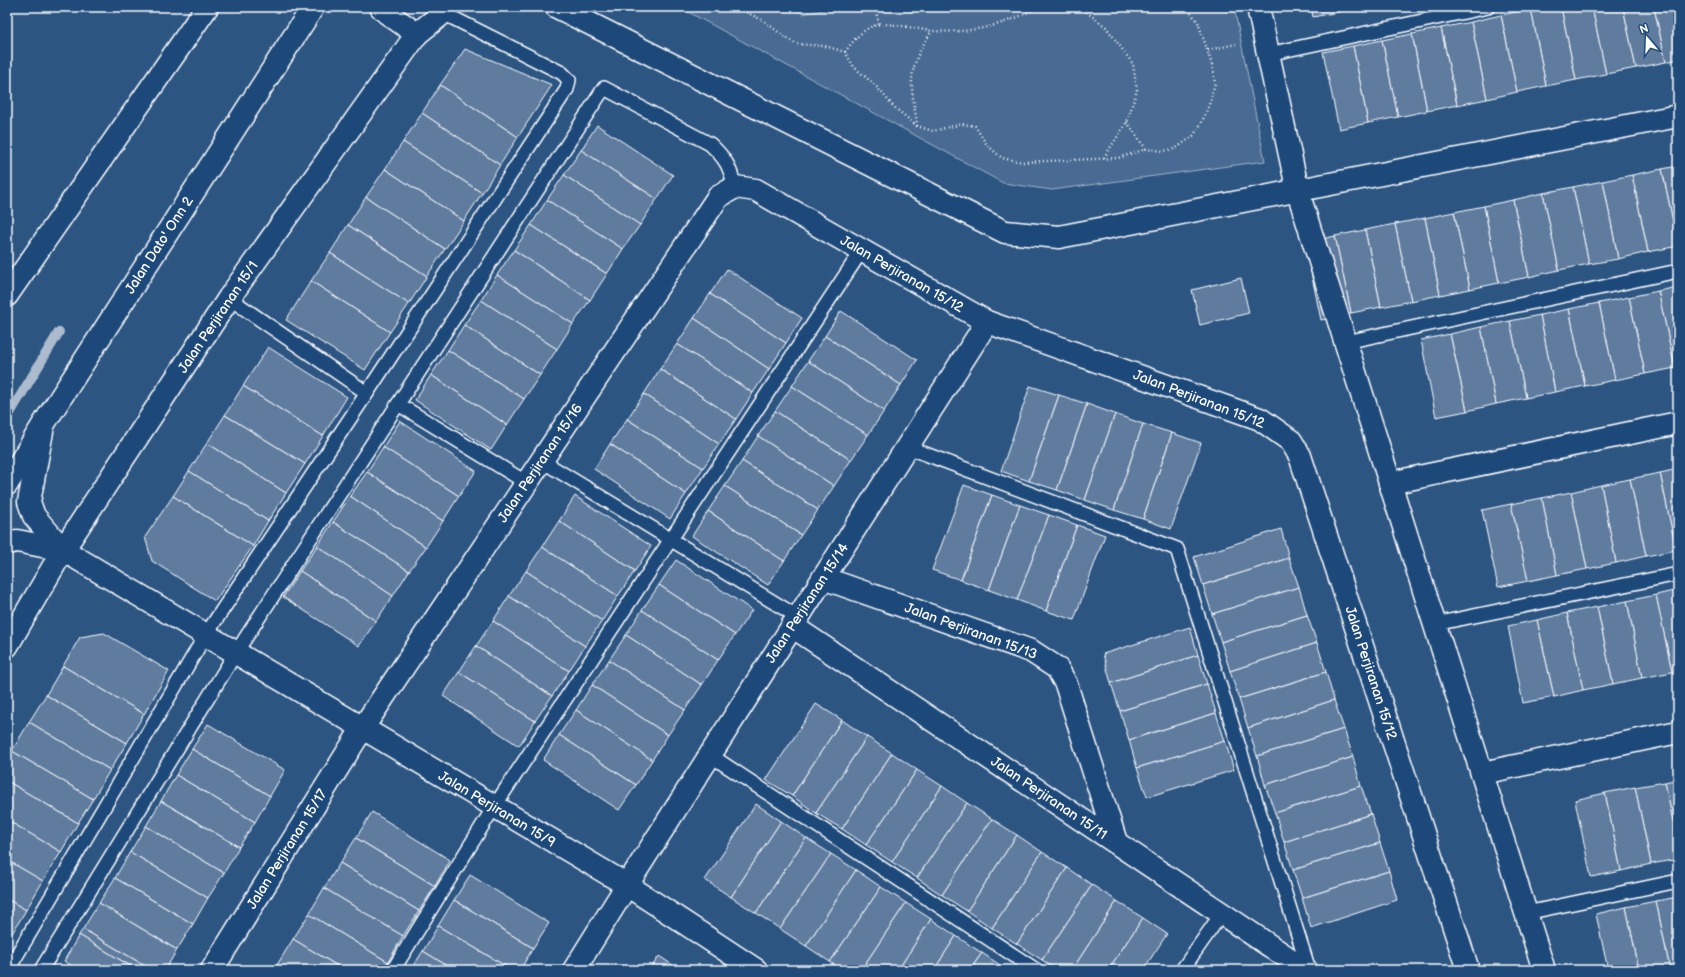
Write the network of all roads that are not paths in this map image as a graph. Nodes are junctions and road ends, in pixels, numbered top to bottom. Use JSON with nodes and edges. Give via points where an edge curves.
{"nodes":[{"id":1,"x":206,"y":7,"type":"edge"},
{"id":2,"x":313,"y":7,"type":"edge"},
{"id":3,"x":381,"y":7,"type":"edge"},
{"id":4,"x":557,"y":7,"type":"edge"},
{"id":5,"x":1258,"y":7,"type":"edge"},
{"id":6,"x":1488,"y":7,"type":"edge"},
{"id":7,"x":445,"y":10,"type":"edge"},
{"id":8,"x":417,"y":34,"type":"junction"},
{"id":9,"x":1268,"y":54,"type":"junction"},
{"id":10,"x":1678,"y":116,"type":"edge"},
{"id":11,"x":736,"y":191,"type":"junction"},
{"id":12,"x":1298,"y":192,"type":"junction"},
{"id":13,"x":862,"y":250,"type":"junction"},
{"id":14,"x":1678,"y":271,"type":"edge"},
{"id":15,"x":7,"y":295,"type":"edge"},
{"id":16,"x":230,"y":298,"type":"junction"},
{"id":17,"x":987,"y":322,"type":"junction"},
{"id":18,"x":1346,"y":342,"type":"junction"},
{"id":19,"x":367,"y":393,"type":"junction"},
{"id":20,"x":398,"y":404,"type":"junction"},
{"id":21,"x":1678,"y":423,"type":"edge"},
{"id":22,"x":43,"y":425,"type":"junction"},
{"id":23,"x":907,"y":447,"type":"junction"},
{"id":24,"x":542,"y":461,"type":"junction"},
{"id":25,"x":527,"y":483,"type":"junction"},
{"id":26,"x":1390,"y":483,"type":"junction"},
{"id":27,"x":7,"y":484,"type":"edge"},
{"id":28,"x":671,"y":540,"type":"junction"},
{"id":29,"x":7,"y":543,"type":"edge"},
{"id":30,"x":63,"y":550,"type":"junction"},
{"id":31,"x":1678,"y":574,"type":"edge"},
{"id":32,"x":823,"y":578,"type":"junction"},
{"id":33,"x":795,"y":622,"type":"junction"},
{"id":34,"x":1435,"y":624,"type":"junction"},
{"id":35,"x":205,"y":636,"type":"junction"},
{"id":36,"x":7,"y":646,"type":"edge"},
{"id":37,"x":235,"y":654,"type":"junction"},
{"id":38,"x":362,"y":729,"type":"junction"},
{"id":39,"x":1678,"y":732,"type":"edge"},
{"id":40,"x":710,"y":755,"type":"junction"},
{"id":41,"x":1482,"y":773,"type":"junction"},
{"id":42,"x":494,"y":807,"type":"junction"},
{"id":43,"x":1116,"y":842,"type":"junction"},
{"id":44,"x":1678,"y":881,"type":"edge"},
{"id":45,"x":627,"y":885,"type":"junction"},
{"id":46,"x":1222,"y":913,"type":"junction"},
{"id":47,"x":1526,"y":913,"type":"junction"},
{"id":48,"x":46,"y":968,"type":"edge"},
{"id":49,"x":8,"y":970,"type":"edge"},
{"id":50,"x":212,"y":970,"type":"edge"},
{"id":51,"x":393,"y":970,"type":"edge"},
{"id":52,"x":574,"y":970,"type":"edge"},
{"id":53,"x":756,"y":970,"type":"edge"},
{"id":54,"x":1036,"y":970,"type":"edge"},
{"id":55,"x":1182,"y":970,"type":"edge"},
{"id":56,"x":1307,"y":970,"type":"edge"},
{"id":57,"x":1468,"y":970,"type":"edge"},
{"id":58,"x":1544,"y":970,"type":"edge"}],
"edges":[{"from":1,"to":15,"type":"street"},
{"from":2,"to":22,"type":"street","name":"Jalan Dato' Onn 2"},
{"from":3,"to":8,"type":"street"},
{"from":4,"to":12,"type":"street","via":[[1005,232],[1059,237]]},
{"from":5,"to":9,"type":"street"},
{"from":6,"to":9,"type":"lane"},
{"from":7,"to":8,"type":"street","name":"Jalan Perjiranan 15/1"},
{"from":7,"to":19,"type":"lane","via":[[562,72],[569,80],[567,89]]},
{"from":8,"to":16,"type":"street","name":"Jalan Perjiranan 15/1"},
{"from":9,"to":12,"type":"street"},
{"from":10,"to":12,"type":"street"},
{"from":11,"to":13,"type":"street","name":"Jalan Perjiranan 15/12"},
{"from":11,"to":20,"type":"lane","via":[[729,166],[710,144],[604,88]]},
{"from":11,"to":24,"type":"street","name":"Jalan Perjiranan 15/16"},
{"from":12,"to":18,"type":"street"},
{"from":13,"to":17,"type":"street","name":"Jalan Perjiranan 15/12"},
{"from":13,"to":28,"type":"lane"},
{"from":14,"to":18,"type":"lane"},
{"from":16,"to":19,"type":"lane"},
{"from":16,"to":30,"type":"street","name":"Jalan Perjiranan 15/1"},
{"from":17,"to":23,"type":"street","name":"Jalan Perjiranan 15/14"},
{"from":17,"to":57,"type":"street","name":"Jalan Perjiranan 15/12","via":[[1260,419],[1291,441],[1300,456]]},
{"from":18,"to":26,"type":"street"},
{"from":19,"to":35,"type":"lane"},
{"from":20,"to":25,"type":"lane"},
{"from":20,"to":37,"type":"lane"},
{"from":21,"to":26,"type":"street"},
{"from":22,"to":27,"type":"street","name":"Jalan Dato' Onn 2"},
{"from":22,"to":30,"type":"street","via":[[29,502],[34,516]]},
{"from":23,"to":32,"type":"street","name":"Jalan Perjiranan 15/14"},
{"from":23,"to":56,"type":"lane","via":[[1177,549]]},
{"from":24,"to":25,"type":"street","name":"Jalan Perjiranan 15/16"},
{"from":24,"to":28,"type":"lane"},
{"from":25,"to":38,"type":"street","name":"Jalan Perjiranan 15/16"},
{"from":26,"to":34,"type":"street"},
{"from":28,"to":33,"type":"lane"},
{"from":28,"to":42,"type":"lane"},
{"from":29,"to":30,"type":"street","via":[[17,540]]},
{"from":30,"to":35,"type":"street","name":"Jalan Perjiranan 15/9"},
{"from":30,"to":36,"type":"street","name":"Jalan Perjiranan 15/1"},
{"from":31,"to":34,"type":"lane"},
{"from":32,"to":33,"type":"street","name":"Jalan Perjiranan 15/14"},
{"from":32,"to":43,"type":"street","name":"Jalan Perjiranan 15/13","via":[[1031,651],[1057,668],[1066,684]]},
{"from":33,"to":40,"type":"street","name":"Jalan Perjiranan 15/14"},
{"from":33,"to":43,"type":"street","name":"Jalan Perjiranan 15/11"},
{"from":34,"to":41,"type":"street"},
{"from":35,"to":37,"type":"street","name":"Jalan Perjiranan 15/9"},
{"from":35,"to":49,"type":"lane"},
{"from":37,"to":38,"type":"street","name":"Jalan Perjiranan 15/9"},
{"from":37,"to":48,"type":"lane"},
{"from":38,"to":42,"type":"street","name":"Jalan Perjiranan 15/9"},
{"from":38,"to":50,"type":"street","name":"Jalan Perjiranan 15/17"},
{"from":39,"to":41,"type":"street"},
{"from":40,"to":45,"type":"street","name":"Jalan Perjiranan 15/14"},
{"from":40,"to":54,"type":"lane"},
{"from":41,"to":47,"type":"street"},
{"from":42,"to":45,"type":"street","name":"Jalan Perjiranan 15/9"},
{"from":42,"to":51,"type":"lane"},
{"from":43,"to":46,"type":"street","name":"Jalan Perjiranan 15/11"},
{"from":44,"to":47,"type":"lane"},
{"from":45,"to":52,"type":"street","name":"Jalan Perjiranan 15/14"},
{"from":45,"to":53,"type":"street","name":"Jalan Perjiranan 15/9"},
{"from":46,"to":55,"type":"lane"},
{"from":46,"to":56,"type":"street","name":"Jalan Perjiranan 15/11"},
{"from":47,"to":58,"type":"street"}]}
